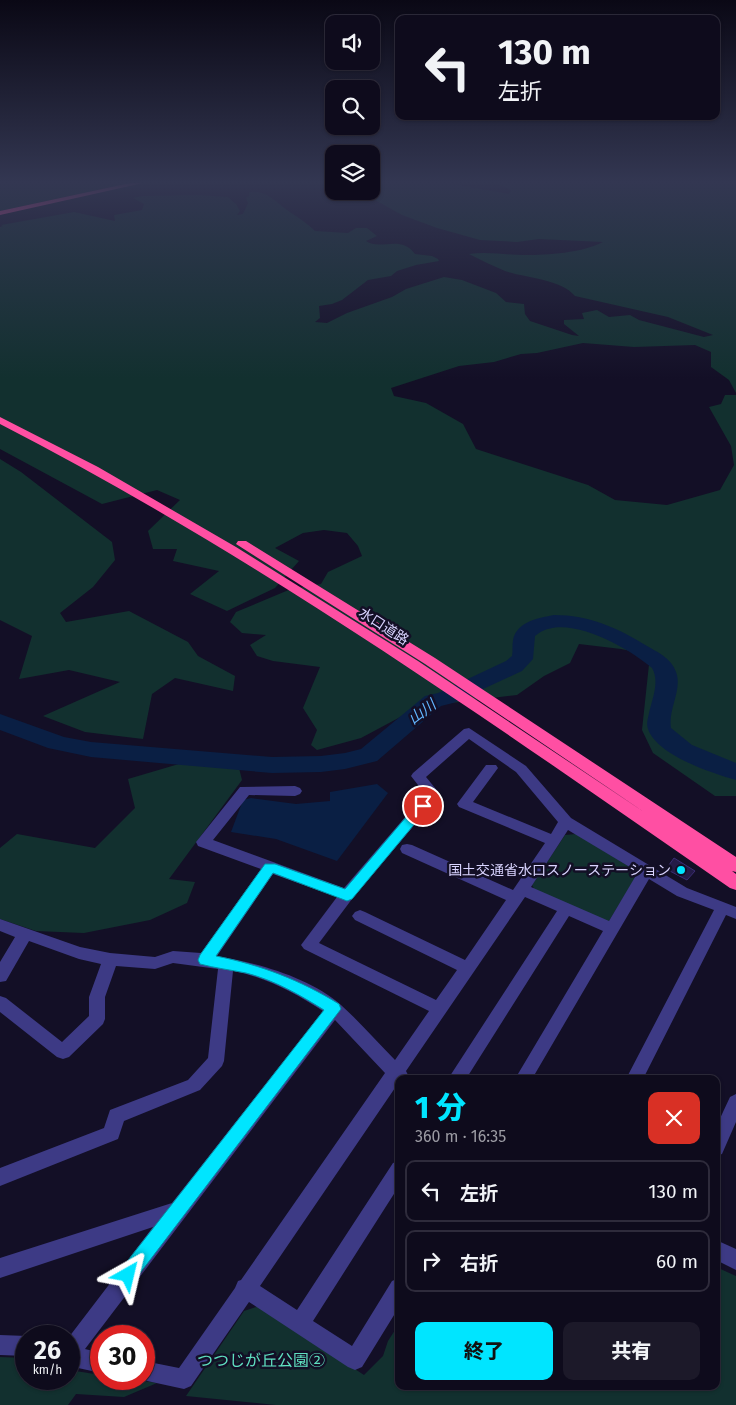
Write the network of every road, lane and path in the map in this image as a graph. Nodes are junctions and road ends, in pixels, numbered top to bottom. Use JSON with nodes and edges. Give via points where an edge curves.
{"nodes":[{"id":1,"x":0,"y":411,"type":"edge"},
{"id":2,"x":0,"y":420,"type":"edge"},
{"id":3,"x":444,"y":678,"type":"junction"},
{"id":4,"x":483,"y":703,"type":"junction"},
{"id":5,"x":491,"y":768,"type":"dead end"},
{"id":6,"x":295,"y":791,"type":"dead end"},
{"id":7,"x":566,"y":822,"type":"junction"},
{"id":8,"x":554,"y":841,"type":"junction"},
{"id":9,"x":408,"y":849,"type":"dead end"},
{"id":10,"x":736,"y":866,"type":"edge"},
{"id":11,"x":270,"y":867,"type":"junction"},
{"id":12,"x":647,"y":870,"type":"junction"},
{"id":13,"x":736,"y":883,"type":"edge"},
{"id":14,"x":519,"y":893,"type":"junction"},
{"id":15,"x":347,"y":895,"type":"junction"},
{"id":16,"x":566,"y":909,"type":"junction"},
{"id":17,"x":729,"y":910,"type":"edge"},
{"id":18,"x":360,"y":916,"type":"dead end"},
{"id":19,"x":0,"y":925,"type":"edge"},
{"id":20,"x":612,"y":929,"type":"junction"},
{"id":21,"x":26,"y":934,"type":"junction"},
{"id":22,"x":110,"y":959,"type":"junction"},
{"id":23,"x":205,"y":960,"type":"junction"},
{"id":24,"x":226,"y":964,"type":"junction"},
{"id":25,"x":467,"y":968,"type":"junction"},
{"id":26,"x":0,"y":976,"type":"edge"},
{"id":27,"x":0,"y":1003,"type":"edge"},
{"id":28,"x":334,"y":1009,"type":"junction"},
{"id":29,"x":439,"y":1009,"type":"junction"},
{"id":30,"x":397,"y":1075,"type":"edge"},
{"id":31,"x":399,"y":1075,"type":"edge"},
{"id":32,"x":459,"y":1075,"type":"edge"},
{"id":33,"x":526,"y":1075,"type":"edge"},
{"id":34,"x":636,"y":1075,"type":"edge"},
{"id":35,"x":395,"y":1080,"type":"edge"},
{"id":36,"x":736,"y":1102,"type":"edge"},
{"id":37,"x":720,"y":1139,"type":"edge"},
{"id":38,"x":395,"y":1174,"type":"edge"},
{"id":39,"x":0,"y":1177,"type":"edge"},
{"id":40,"x":175,"y":1212,"type":"junction"},
{"id":41,"x":720,"y":1251,"type":"edge"},
{"id":42,"x":736,"y":1260,"type":"edge"},
{"id":43,"x":0,"y":1268,"type":"edge"},
{"id":44,"x":245,"y":1288,"type":"junction"},
{"id":45,"x":395,"y":1295,"type":"edge"},
{"id":46,"x":300,"y":1324,"type":"junction"},
{"id":47,"x":80,"y":1340,"type":"edge"},
{"id":48,"x":0,"y":1346,"type":"edge"},
{"id":49,"x":15,"y":1346,"type":"edge"},
{"id":50,"x":155,"y":1373,"type":"edge"}],
"edges":[{"from":1,"to":3,"type":"highway","name":"水口道路","via":[[184,510],[331,598]]},
{"from":2,"to":3,"type":"highway","name":"水口道路","via":[[190,525]]},
{"from":3,"to":4,"type":"highway","name":"水口道路"},
{"from":4,"to":10,"type":"highway","name":"水口道路"},
{"from":4,"to":13,"type":"highway","name":"水口道路"},
{"from":5,"to":8,"type":"street","via":[[464,804]]},
{"from":6,"to":11,"type":"street","via":[[245,790],[203,842]]},
{"from":7,"to":8,"type":"street"},
{"from":7,"to":12,"type":"street"},
{"from":7,"to":15,"type":"street","via":[[521,769],[469,732],[418,776],[433,794]]},
{"from":8,"to":14,"type":"street"},
{"from":9,"to":14,"type":"street"},
{"from":11,"to":15,"type":"street"},
{"from":11,"to":23,"type":"street"},
{"from":12,"to":17,"type":"street","via":[[682,892]]},
{"from":12,"to":20,"type":"street"},
{"from":14,"to":16,"type":"street"},
{"from":14,"to":25,"type":"street"},
{"from":15,"to":29,"type":"street","via":[[309,946]]},
{"from":16,"to":20,"type":"street"},
{"from":16,"to":32,"type":"street"},
{"from":17,"to":34,"type":"street"},
{"from":18,"to":25,"type":"street"},
{"from":19,"to":21,"type":"street"},
{"from":20,"to":33,"type":"street"},
{"from":21,"to":22,"type":"street","via":[[80,953]]},
{"from":21,"to":26,"type":"street"},
{"from":22,"to":23,"type":"street","via":[[154,963],[173,957]]},
{"from":22,"to":27,"type":"street","via":[[97,997],[97,1019],[64,1052]]},
{"from":23,"to":24,"type":"street"},
{"from":24,"to":28,"type":"street","via":[[274,977]]},
{"from":24,"to":39,"type":"street","via":[[216,1061],[194,1085],[116,1116],[112,1133]]},
{"from":25,"to":29,"type":"street"},
{"from":28,"to":30,"type":"street"},
{"from":28,"to":40,"type":"street"},
{"from":29,"to":31,"type":"street"},
{"from":35,"to":44,"type":"street"},
{"from":36,"to":37,"type":"street"},
{"from":38,"to":46,"type":"street"},
{"from":40,"to":43,"type":"street"},
{"from":40,"to":47,"type":"street"},
{"from":41,"to":42,"type":"street"},
{"from":44,"to":46,"type":"street"},
{"from":44,"to":50,"type":"street","via":[[184,1379]]},
{"from":45,"to":46,"type":"street","via":[[355,1360]]},
{"from":48,"to":49,"type":"street"}]}
